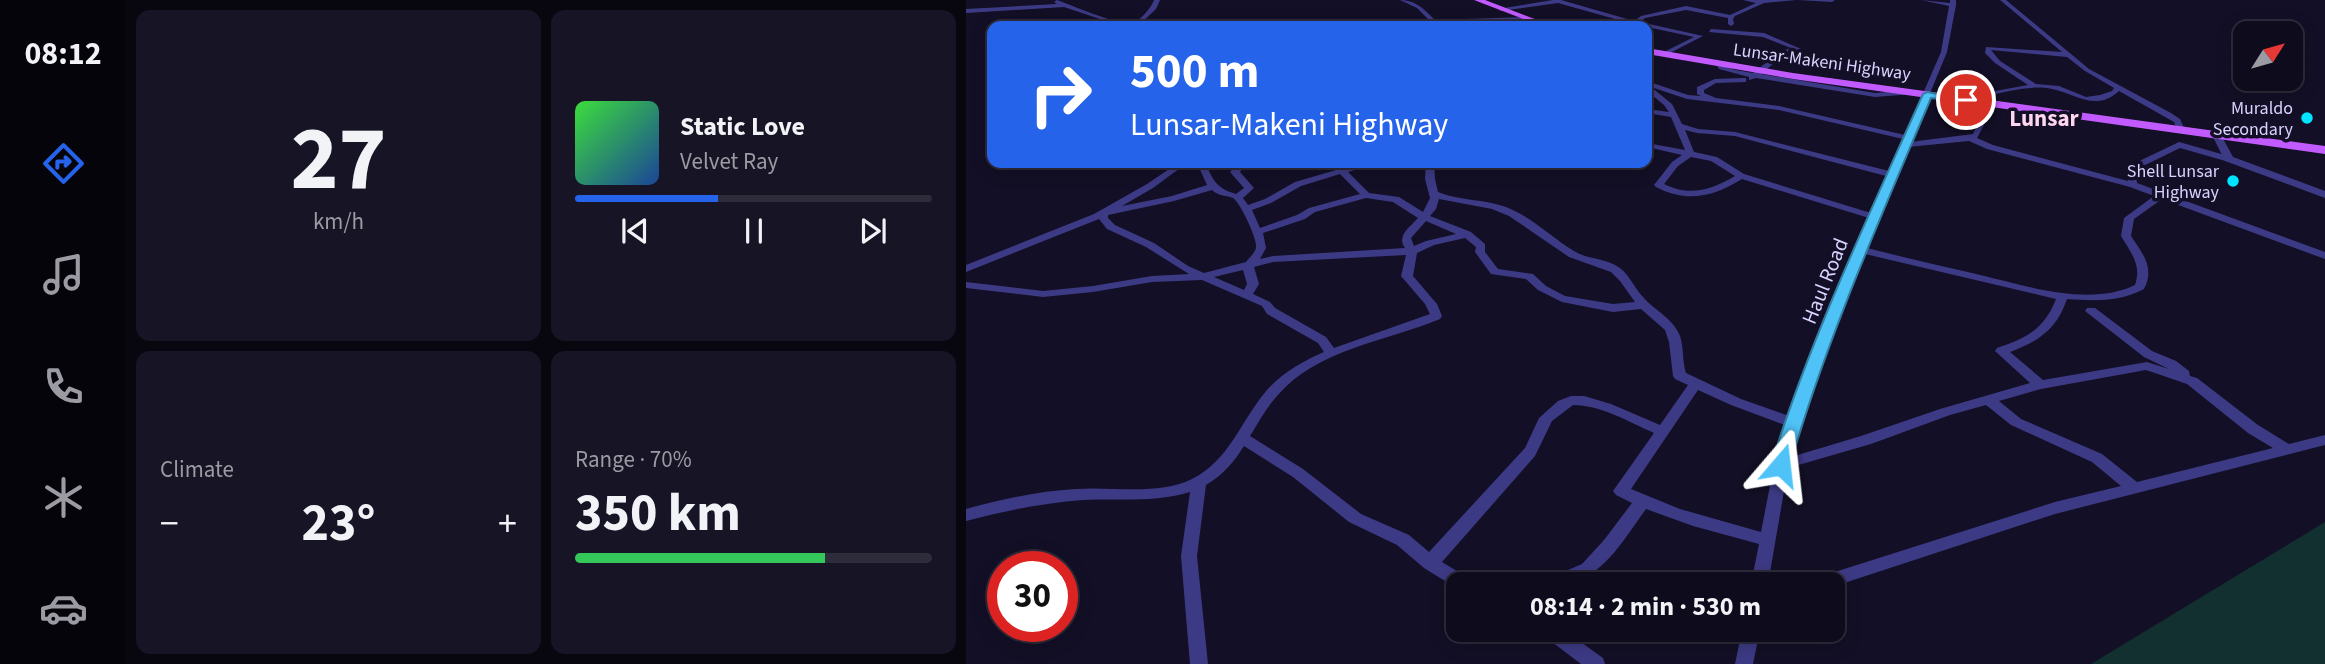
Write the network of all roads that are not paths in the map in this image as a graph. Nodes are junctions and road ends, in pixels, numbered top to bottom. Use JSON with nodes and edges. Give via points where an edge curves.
{"nodes":[{"id":1,"x":1053,"y":0,"type":"edge"},
{"id":2,"x":1157,"y":0,"type":"edge"},
{"id":3,"x":1403,"y":0,"type":"edge"},
{"id":4,"x":1478,"y":0,"type":"edge"},
{"id":5,"x":1697,"y":0,"type":"edge"},
{"id":6,"x":1746,"y":0,"type":"edge"},
{"id":7,"x":1793,"y":0,"type":"edge"},
{"id":8,"x":1801,"y":0,"type":"edge"},
{"id":9,"x":1832,"y":0,"type":"edge"},
{"id":10,"x":1924,"y":0,"type":"edge"},
{"id":11,"x":2003,"y":0,"type":"edge"},
{"id":12,"x":1766,"y":1,"type":"edge"},
{"id":13,"x":1953,"y":3,"type":"edge"},
{"id":14,"x":1064,"y":5,"type":"junction"},
{"id":15,"x":1686,"y":8,"type":"junction"},
{"id":16,"x":1501,"y":9,"type":"junction"},
{"id":17,"x":966,"y":11,"type":"edge"},
{"id":18,"x":1527,"y":19,"type":"junction"},
{"id":19,"x":1731,"y":19,"type":"junction"},
{"id":20,"x":1114,"y":21,"type":"edge"},
{"id":21,"x":1142,"y":21,"type":"edge"},
{"id":22,"x":1433,"y":21,"type":"edge"},
{"id":23,"x":1496,"y":21,"type":"edge"},
{"id":24,"x":1533,"y":21,"type":"edge"},
{"id":25,"x":1629,"y":21,"type":"edge"},
{"id":26,"x":1638,"y":21,"type":"edge"},
{"id":27,"x":1652,"y":26,"type":"edge"},
{"id":28,"x":1712,"y":31,"type":"junction"},
{"id":29,"x":1700,"y":36,"type":"junction"},
{"id":30,"x":1652,"y":52,"type":"edge"},
{"id":31,"x":1664,"y":54,"type":"junction"},
{"id":32,"x":2069,"y":55,"type":"junction"},
{"id":33,"x":1755,"y":75,"type":"junction"},
{"id":34,"x":1854,"y":85,"type":"junction"},
{"id":35,"x":2034,"y":86,"type":"junction"},
{"id":36,"x":1652,"y":87,"type":"edge"},
{"id":37,"x":1825,"y":88,"type":"junction"},
{"id":38,"x":1652,"y":91,"type":"edge"},
{"id":39,"x":2114,"y":91,"type":"junction"},
{"id":40,"x":1913,"y":92,"type":"junction"},
{"id":41,"x":1934,"y":95,"type":"junction"},
{"id":42,"x":1698,"y":98,"type":"junction"},
{"id":43,"x":2137,"y":98,"type":"joint"},
{"id":44,"x":1712,"y":99,"type":"junction"},
{"id":45,"x":1992,"y":103,"type":"junction"},
{"id":46,"x":1652,"y":111,"type":"edge"},
{"id":47,"x":1669,"y":112,"type":"junction"},
{"id":48,"x":1652,"y":121,"type":"dead end"},
{"id":49,"x":1677,"y":125,"type":"junction"},
{"id":50,"x":2181,"y":130,"type":"junction"},
{"id":51,"x":2217,"y":135,"type":"junction"},
{"id":52,"x":1970,"y":138,"type":"junction"},
{"id":53,"x":1907,"y":142,"type":"junction"},
{"id":54,"x":1652,"y":146,"type":"edge"},
{"id":55,"x":2325,"y":150,"type":"edge"},
{"id":56,"x":1690,"y":153,"type":"junction"},
{"id":57,"x":2229,"y":159,"type":"junction"},
{"id":58,"x":1175,"y":168,"type":"edge"},
{"id":59,"x":1204,"y":168,"type":"edge"},
{"id":60,"x":1239,"y":168,"type":"edge"},
{"id":61,"x":1333,"y":168,"type":"edge"},
{"id":62,"x":1339,"y":168,"type":"edge"},
{"id":63,"x":1430,"y":168,"type":"edge"},
{"id":64,"x":1892,"y":175,"type":"junction"},
{"id":65,"x":1741,"y":176,"type":"junction"},
{"id":66,"x":2133,"y":185,"type":"junction"},
{"id":67,"x":1214,"y":186,"type":"junction"},
{"id":68,"x":1435,"y":194,"type":"junction"},
{"id":69,"x":1366,"y":195,"type":"junction"},
{"id":70,"x":2161,"y":195,"type":"junction"},
{"id":71,"x":2325,"y":195,"type":"edge"},
{"id":72,"x":1238,"y":197,"type":"junction"},
{"id":73,"x":1246,"y":209,"type":"junction"},
{"id":74,"x":1103,"y":213,"type":"junction"},
{"id":75,"x":1424,"y":217,"type":"junction"},
{"id":76,"x":1874,"y":217,"type":"junction"},
{"id":77,"x":1257,"y":232,"type":"junction"},
{"id":78,"x":1467,"y":234,"type":"junction"},
{"id":79,"x":1861,"y":250,"type":"junction"},
{"id":80,"x":1412,"y":251,"type":"junction"},
{"id":81,"x":2325,"y":256,"type":"edge"},
{"id":82,"x":1250,"y":265,"type":"junction"},
{"id":83,"x":966,"y":269,"type":"edge"},
{"id":84,"x":1201,"y":277,"type":"junction"},
{"id":85,"x":966,"y":285,"type":"edge"},
{"id":86,"x":1247,"y":295,"type":"junction"},
{"id":87,"x":2062,"y":297,"type":"junction"},
{"id":88,"x":1643,"y":305,"type":"junction"},
{"id":89,"x":2091,"y":311,"type":"dead end"},
{"id":90,"x":1331,"y":353,"type":"junction"},
{"id":91,"x":2192,"y":381,"type":"junction"},
{"id":92,"x":1695,"y":385,"type":"junction"},
{"id":93,"x":2040,"y":385,"type":"junction"},
{"id":94,"x":1988,"y":400,"type":"junction"},
{"id":95,"x":1793,"y":423,"type":"junction"},
{"id":96,"x":1664,"y":432,"type":"junction"},
{"id":97,"x":1242,"y":438,"type":"junction"},
{"id":98,"x":2325,"y":440,"type":"edge"},
{"id":99,"x":2285,"y":448,"type":"junction"},
{"id":100,"x":1781,"y":465,"type":"junction"},
{"id":101,"x":1199,"y":482,"type":"junction"},
{"id":102,"x":2133,"y":488,"type":"junction"},
{"id":103,"x":1642,"y":502,"type":"junction"},
{"id":104,"x":966,"y":515,"type":"edge"},
{"id":105,"x":1768,"y":540,"type":"junction"},
{"id":106,"x":1430,"y":564,"type":"junction"},
{"id":107,"x":1581,"y":572,"type":"edge"},
{"id":108,"x":1762,"y":572,"type":"edge"},
{"id":109,"x":1446,"y":573,"type":"edge"},
{"id":110,"x":1845,"y":576,"type":"edge"},
{"id":111,"x":1566,"y":642,"type":"edge"},
{"id":112,"x":1749,"y":642,"type":"edge"},
{"id":113,"x":1199,"y":664,"type":"edge"},
{"id":114,"x":1596,"y":664,"type":"edge"},
{"id":115,"x":1744,"y":664,"type":"edge"}],
"edges":[{"from":1,"to":14,"type":"street"},
{"from":2,"to":21,"type":"street"},
{"from":3,"to":22,"type":"street","via":[[1423,9]]},
{"from":4,"to":16,"type":"main road"},
{"from":5,"to":15,"type":"street"},
{"from":6,"to":12,"type":"street"},
{"from":7,"to":12,"type":"street"},
{"from":8,"to":9,"type":"street"},
{"from":10,"to":13,"type":"street"},
{"from":11,"to":32,"type":"street"},
{"from":12,"to":19,"type":"street"},
{"from":13,"to":41,"type":"street","name":"Haul Road"},
{"from":14,"to":17,"type":"street"},
{"from":14,"to":20,"type":"street"},
{"from":15,"to":19,"type":"street"},
{"from":15,"to":26,"type":"street"},
{"from":16,"to":18,"type":"main road"},
{"from":16,"to":25,"type":"street","via":[[1555,1]]},
{"from":18,"to":23,"type":"street"},
{"from":18,"to":24,"type":"main road"},
{"from":19,"to":28,"type":"street"},
{"from":27,"to":29,"type":"street"},
{"from":28,"to":29,"type":"street"},
{"from":28,"to":33,"type":"street","via":[[1764,35],[1797,48],[1783,52]]},
{"from":29,"to":31,"type":"street"},
{"from":30,"to":31,"type":"main road","name":"Lunsar-Makeni Highway"},
{"from":31,"to":33,"type":"main road","name":"Lunsar-Makeni Highway"},
{"from":32,"to":35,"type":"street","via":[[1988,48],[1992,58]]},
{"from":32,"to":39,"type":"street"},
{"from":33,"to":34,"type":"main road","name":"Lunsar-Makeni Highway"},
{"from":33,"to":37,"type":"street"},
{"from":33,"to":44,"type":"street","via":[[1720,80],[1700,89]]},
{"from":34,"to":37,"type":"street"},
{"from":34,"to":40,"type":"main road","name":"Lunsar-Makeni Highway"},
{"from":35,"to":39,"type":"street","via":[[2057,88],[2084,100]]},
{"from":35,"to":45,"type":"street","via":[[1982,96]]},
{"from":36,"to":42,"type":"street"},
{"from":37,"to":40,"type":"street","via":[[1875,95]]},
{"from":38,"to":47,"type":"street"},
{"from":39,"to":43,"type":"street"},
{"from":40,"to":41,"type":"main road","name":"Lunsar-Makeni Highway"},
{"from":41,"to":45,"type":"main road","name":"Lunsar-Makeni Highway"},
{"from":41,"to":53,"type":"street","name":"Haul Road"},
{"from":42,"to":44,"type":"street"},
{"from":42,"to":47,"type":"street"},
{"from":43,"to":50,"type":"street","via":[[2177,121]]},
{"from":44,"to":53,"type":"street","via":[[1795,111]]},
{"from":45,"to":50,"type":"main road","name":"Lunsar-Makeni Highway"},
{"from":45,"to":52,"type":"street","via":[[1979,133]]},
{"from":46,"to":47,"type":"street"},
{"from":47,"to":48,"type":"street"},
{"from":47,"to":49,"type":"street"},
{"from":49,"to":56,"type":"street"},
{"from":49,"to":64,"type":"street","via":[[1735,134]]},
{"from":50,"to":51,"type":"main road","name":"Lunsar-Makeni Highway"},
{"from":51,"to":55,"type":"main road","name":"Lunsar-Makeni Highway"},
{"from":51,"to":57,"type":"street"},
{"from":52,"to":53,"type":"street"},
{"from":52,"to":66,"type":"street"},
{"from":53,"to":64,"type":"street","name":"Haul Road"},
{"from":54,"to":56,"type":"street"},
{"from":56,"to":65,"type":"street","via":[[1721,162]]},
{"from":56,"to":65,"type":"street","via":[[1659,184],[1672,193],[1706,192]]},
{"from":57,"to":66,"type":"street","via":[[2175,145],[2134,167]]},
{"from":57,"to":71,"type":"street"},
{"from":58,"to":74,"type":"street"},
{"from":59,"to":67,"type":"street"},
{"from":60,"to":72,"type":"street","via":[[1236,172],[1250,188]]},
{"from":61,"to":73,"type":"street"},
{"from":62,"to":69,"type":"street"},
{"from":63,"to":68,"type":"street"},
{"from":64,"to":76,"type":"street","name":"Haul Road"},
{"from":65,"to":76,"type":"street"},
{"from":66,"to":70,"type":"street"},
{"from":67,"to":72,"type":"street"},
{"from":67,"to":74,"type":"street"},
{"from":68,"to":75,"type":"street","via":[[1432,209]]},
{"from":68,"to":88,"type":"street","via":[[1514,214],[1570,253],[1621,273]]},
{"from":69,"to":75,"type":"street","via":[[1396,199]]},
{"from":69,"to":77,"type":"street"},
{"from":70,"to":81,"type":"street"},
{"from":70,"to":87,"type":"street","via":[[2140,208],[2127,224],[2126,236],[2143,263],[2140,287],[2101,298]]},
{"from":72,"to":73,"type":"street"},
{"from":73,"to":77,"type":"street"},
{"from":74,"to":83,"type":"street"},
{"from":74,"to":84,"type":"street","via":[[1111,227]]},
{"from":75,"to":78,"type":"street"},
{"from":75,"to":80,"type":"street","via":[[1406,238]]},
{"from":76,"to":79,"type":"street","name":"Haul Road"},
{"from":77,"to":82,"type":"street","via":[[1261,248]]},
{"from":78,"to":80,"type":"street"},
{"from":78,"to":88,"type":"street","via":[[1481,246],[1479,252],[1495,272],[1529,276],[1562,299],[1613,308]]},
{"from":79,"to":87,"type":"street"},
{"from":79,"to":95,"type":"street","name":"Haul Road"},
{"from":80,"to":82,"type":"street","via":[[1318,254]]},
{"from":80,"to":90,"type":"street","via":[[1408,276],[1416,291],[1435,308],[1436,316]]},
{"from":82,"to":84,"type":"street"},
{"from":82,"to":86,"type":"street","via":[[1253,284]]},
{"from":84,"to":85,"type":"street","via":[[1043,294]]},
{"from":84,"to":86,"type":"street"},
{"from":86,"to":90,"type":"street","via":[[1322,340]]},
{"from":87,"to":93,"type":"street","via":[[2057,314],[2039,335],[2001,351]]},
{"from":88,"to":92,"type":"street","via":[[1669,327],[1678,348],[1677,370]]},
{"from":89,"to":91,"type":"street"},
{"from":90,"to":97,"type":"street","via":[[1282,382],[1259,407]]},
{"from":91,"to":93,"type":"street","via":[[2147,366]]},
{"from":91,"to":99,"type":"street"},
{"from":92,"to":95,"type":"street"},
{"from":92,"to":96,"type":"street"},
{"from":93,"to":94,"type":"street"},
{"from":94,"to":100,"type":"street"},
{"from":94,"to":102,"type":"street","via":[[2016,422],[2097,458]]},
{"from":95,"to":100,"type":"street","name":"Haul Road"},
{"from":96,"to":103,"type":"street","via":[[1621,491]]},
{"from":96,"to":106,"type":"street","via":[[1590,403],[1566,402],[1545,419],[1530,452]]},
{"from":97,"to":101,"type":"street","via":[[1227,463]]},
{"from":97,"to":106,"type":"street","via":[[1355,517],[1403,540]]},
{"from":98,"to":99,"type":"street"},
{"from":99,"to":102,"type":"street"},
{"from":100,"to":105,"type":"street","name":"Haul Road"},
{"from":101,"to":104,"type":"street","via":[[1164,493],[1024,500]]},
{"from":101,"to":113,"type":"street","via":[[1189,556]]},
{"from":102,"to":110,"type":"street","via":[[2055,508]]},
{"from":103,"to":105,"type":"street"},
{"from":103,"to":107,"type":"street","via":[[1610,545]]},
{"from":105,"to":108,"type":"street","name":"Haul Road"},
{"from":106,"to":109,"type":"street"},
{"from":111,"to":114,"type":"street"},
{"from":112,"to":115,"type":"street"}]}
